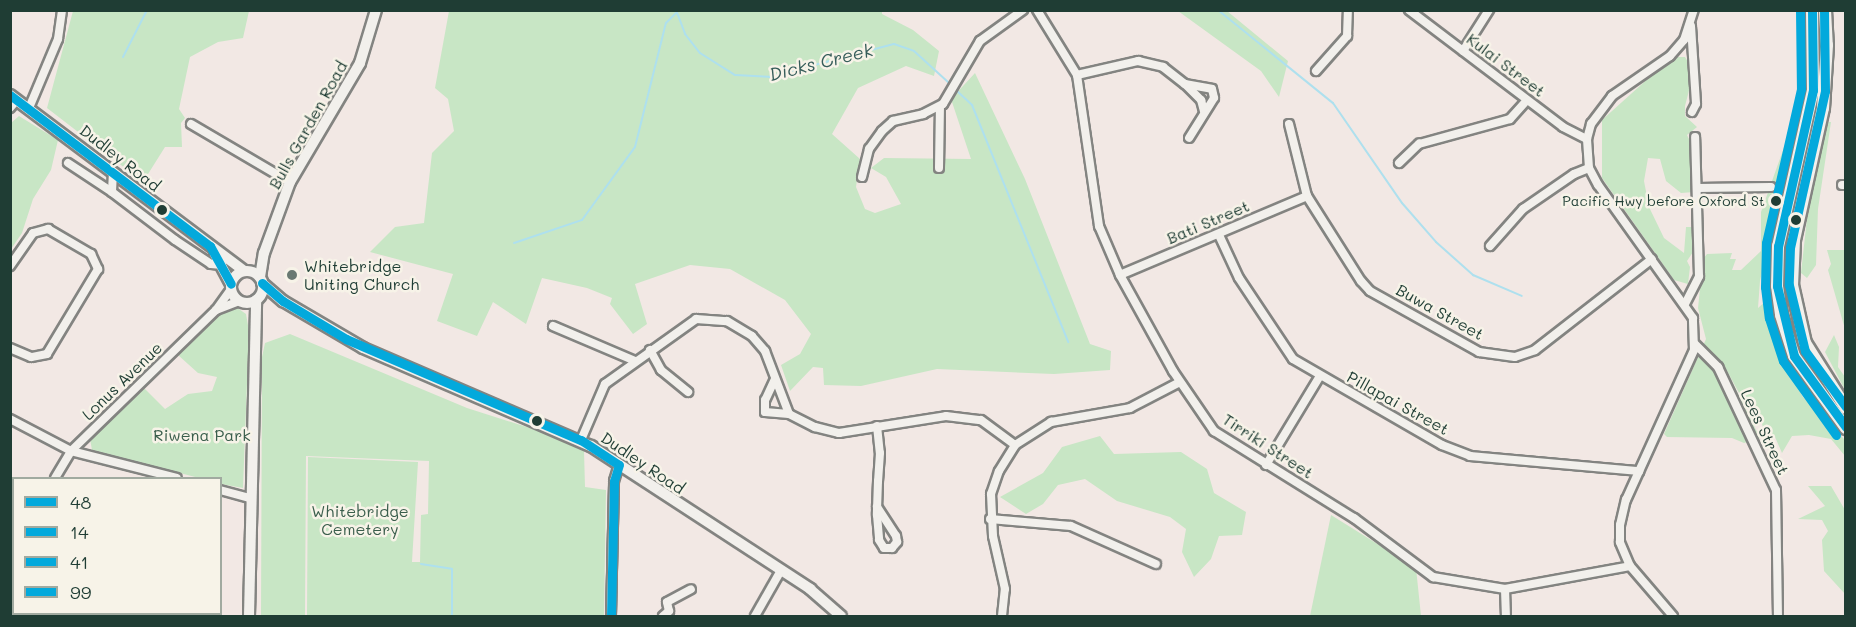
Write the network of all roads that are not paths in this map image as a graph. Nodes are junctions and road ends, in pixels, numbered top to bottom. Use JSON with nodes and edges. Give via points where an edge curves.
{"nodes":[{"id":1,"x":62,"y":10,"type":"edge"},
{"id":2,"x":376,"y":10,"type":"edge"},
{"id":3,"x":1023,"y":10,"type":"edge"},
{"id":4,"x":1037,"y":10,"type":"edge"},
{"id":5,"x":1348,"y":10,"type":"edge"},
{"id":6,"x":1409,"y":10,"type":"edge"},
{"id":7,"x":1489,"y":10,"type":"edge"},
{"id":8,"x":1694,"y":10,"type":"edge"},
{"id":9,"x":1812,"y":10,"type":"edge"},
{"id":10,"x":1825,"y":10,"type":"edge"},
{"id":11,"x":1690,"y":26,"type":"junction"},
{"id":12,"x":1463,"y":51,"type":"junction"},
{"id":13,"x":1316,"y":71,"type":"dead end"},
{"id":14,"x":1077,"y":75,"type":"junction"},
{"id":15,"x":1185,"y":84,"type":"junction"},
{"id":16,"x":1527,"y":100,"type":"junction"},
{"id":17,"x":13,"y":101,"type":"edge"},
{"id":18,"x":940,"y":107,"type":"junction"},
{"id":19,"x":29,"y":108,"type":"junction"},
{"id":20,"x":1203,"y":111,"type":"junction"},
{"id":21,"x":1692,"y":112,"type":"dead end"},
{"id":22,"x":191,"y":124,"type":"dead end"},
{"id":23,"x":1288,"y":124,"type":"dead end"},
{"id":24,"x":1189,"y":138,"type":"dead end"},
{"id":25,"x":1695,"y":138,"type":"dead end"},
{"id":26,"x":1587,"y":139,"type":"junction"},
{"id":27,"x":68,"y":163,"type":"dead end"},
{"id":28,"x":1399,"y":163,"type":"dead end"},
{"id":29,"x":939,"y":168,"type":"dead end"},
{"id":30,"x":1589,"y":168,"type":"junction"},
{"id":31,"x":113,"y":172,"type":"junction"},
{"id":32,"x":862,"y":177,"type":"dead end"},
{"id":33,"x":290,"y":182,"type":"junction"},
{"id":34,"x":1771,"y":186,"type":"dead end"},
{"id":35,"x":1698,"y":188,"type":"junction"},
{"id":36,"x":112,"y":192,"type":"junction"},
{"id":37,"x":1307,"y":196,"type":"junction"},
{"id":38,"x":1219,"y":235,"type":"junction"},
{"id":39,"x":210,"y":246,"type":"junction"},
{"id":40,"x":1490,"y":246,"type":"dead end"},
{"id":41,"x":264,"y":253,"type":"junction"},
{"id":42,"x":1652,"y":259,"type":"junction"},
{"id":43,"x":222,"y":265,"type":"junction"},
{"id":44,"x":10,"y":266,"type":"edge"},
{"id":45,"x":246,"y":271,"type":"junction"},
{"id":46,"x":1120,"y":274,"type":"junction"},
{"id":47,"x":261,"y":280,"type":"junction"},
{"id":48,"x":231,"y":286,"type":"junction"},
{"id":49,"x":256,"y":300,"type":"junction"},
{"id":50,"x":284,"y":301,"type":"junction"},
{"id":51,"x":241,"y":302,"type":"junction"},
{"id":52,"x":1685,"y":304,"type":"junction"},
{"id":53,"x":216,"y":310,"type":"junction"},
{"id":54,"x":252,"y":323,"type":"junction"},
{"id":55,"x":553,"y":326,"type":"dead end"},
{"id":56,"x":1695,"y":344,"type":"junction"},
{"id":57,"x":10,"y":348,"type":"edge"},
{"id":58,"x":650,"y":350,"type":"junction"},
{"id":59,"x":635,"y":361,"type":"junction"},
{"id":60,"x":1320,"y":376,"type":"junction"},
{"id":61,"x":775,"y":379,"type":"junction"},
{"id":62,"x":1180,"y":382,"type":"junction"},
{"id":63,"x":688,"y":392,"type":"dead end"},
{"id":64,"x":1845,"y":408,"type":"edge"},
{"id":65,"x":789,"y":414,"type":"junction"},
{"id":66,"x":10,"y":419,"type":"edge"},
{"id":67,"x":877,"y":426,"type":"junction"},
{"id":68,"x":1845,"y":428,"type":"edge"},
{"id":69,"x":581,"y":440,"type":"junction"},
{"id":70,"x":1015,"y":445,"type":"junction"},
{"id":71,"x":71,"y":451,"type":"junction"},
{"id":72,"x":619,"y":465,"type":"junction"},
{"id":73,"x":1266,"y":465,"type":"junction"},
{"id":74,"x":1639,"y":471,"type":"junction"},
{"id":75,"x":56,"y":477,"type":"edge"},
{"id":76,"x":173,"y":477,"type":"edge"},
{"id":77,"x":222,"y":491,"type":"edge"},
{"id":78,"x":250,"y":498,"type":"junction"},
{"id":79,"x":877,"y":507,"type":"dead end"},
{"id":80,"x":990,"y":519,"type":"junction"},
{"id":81,"x":1156,"y":564,"type":"dead end"},
{"id":82,"x":1630,"y":566,"type":"junction"},
{"id":83,"x":780,"y":572,"type":"junction"},
{"id":84,"x":691,"y":589,"type":"dead end"},
{"id":85,"x":1505,"y":589,"type":"junction"},
{"id":86,"x":249,"y":616,"type":"edge"},
{"id":87,"x":611,"y":616,"type":"edge"},
{"id":88,"x":663,"y":616,"type":"edge"},
{"id":89,"x":755,"y":616,"type":"edge"},
{"id":90,"x":841,"y":616,"type":"edge"},
{"id":91,"x":1002,"y":616,"type":"edge"},
{"id":92,"x":1506,"y":616,"type":"edge"},
{"id":93,"x":1673,"y":616,"type":"edge"},
{"id":94,"x":1778,"y":616,"type":"edge"}],
"edges":[{"from":1,"to":19,"type":"street","via":[[58,39]]},
{"from":2,"to":33,"type":"main road","name":"Bulls Garden Road","via":[[360,63]]},
{"from":3,"to":18,"type":"street","via":[[980,41]]},
{"from":4,"to":14,"type":"street","name":"Tirriki Street"},
{"from":5,"to":13,"type":"street","via":[[1347,36]]},
{"from":6,"to":12,"type":"street","name":"Kulai Street"},
{"from":7,"to":12,"type":"street"},
{"from":8,"to":11,"type":"street"},
{"from":9,"to":68,"type":"highway","via":[[1813,90],[1780,235],[1777,286],[1794,356]]},
{"from":10,"to":64,"type":"highway","via":[[1823,108],[1794,240],[1792,285],[1805,343]]},
{"from":11,"to":21,"type":"street","via":[[1696,93]]},
{"from":11,"to":26,"type":"street","via":[[1670,56],[1612,96],[1591,124]]},
{"from":12,"to":16,"type":"street","name":"Kulai Street"},
{"from":14,"to":15,"type":"street","via":[[1138,61],[1163,67]]},
{"from":14,"to":46,"type":"street","name":"Tirriki Street","via":[[1095,209]]},
{"from":15,"to":20,"type":"street","via":[[1201,100]]},
{"from":15,"to":20,"type":"street","via":[[1212,89],[1214,98]]},
{"from":16,"to":26,"type":"street","name":"Kulai Street"},
{"from":16,"to":28,"type":"street","via":[[1510,119],[1419,144]]},
{"from":17,"to":19,"type":"main road","name":"Dudley Road"},
{"from":18,"to":29,"type":"street"},
{"from":18,"to":32,"type":"street","via":[[893,120],[869,149]]},
{"from":19,"to":31,"type":"main road","name":"Dudley Road"},
{"from":20,"to":24,"type":"street"},
{"from":22,"to":33,"type":"street"},
{"from":23,"to":37,"type":"street","name":"Buwa Street"},
{"from":25,"to":35,"type":"street"},
{"from":26,"to":30,"type":"street"},
{"from":27,"to":36,"type":"street"},
{"from":30,"to":40,"type":"street","via":[[1523,209]]},
{"from":30,"to":42,"type":"street"},
{"from":31,"to":36,"type":"street"},
{"from":31,"to":39,"type":"main road","name":"Dudley Road"},
{"from":33,"to":41,"type":"main road","name":"Bulls Garden Road"},
{"from":34,"to":35,"type":"street"},
{"from":35,"to":52,"type":"street","via":[[1699,276]]},
{"from":36,"to":43,"type":"street","via":[[175,240],[212,264]]},
{"from":37,"to":38,"type":"street","name":"Bati Street"},
{"from":37,"to":42,"type":"street","name":"Buwa Street","via":[[1353,271],[1370,291],[1488,355],[1515,357],[1535,350]]},
{"from":38,"to":46,"type":"street","name":"Bati Street"},
{"from":38,"to":60,"type":"street","name":"Pillapai Street","via":[[1239,278],[1284,349]]},
{"from":39,"to":43,"type":"main road","name":"Dudley Road"},
{"from":39,"to":45,"type":"main road","name":"Dudley Road"},
{"from":41,"to":45,"type":"main road","name":"Bulls Garden Road"},
{"from":41,"to":47,"type":"main road","name":"Bulls Garden Road"},
{"from":42,"to":52,"type":"street"},
{"from":43,"to":48,"type":"main road","name":"Dudley Road"},
{"from":44,"to":57,"type":"street","via":[[33,233],[48,229],[91,254],[98,269],[46,354],[31,357]]},
{"from":45,"to":47,"type":"main road","name":"Dudley Road"},
{"from":45,"to":48,"type":"main road","name":"Bulls Garden Road"},
{"from":46,"to":62,"type":"street","name":"Tirriki Street"},
{"from":47,"to":49,"type":"main road","name":"Bulls Garden Road"},
{"from":47,"to":50,"type":"main road","name":"Dudley Road"},
{"from":48,"to":51,"type":"main road","name":"Dudley Road"},
{"from":48,"to":53,"type":"street","name":"Lonus Avenue"},
{"from":49,"to":50,"type":"main road","name":"Dudley Road"},
{"from":49,"to":51,"type":"main road","name":"Dudley Road"},
{"from":49,"to":54,"type":"main road","name":"Bulls Garden Road"},
{"from":50,"to":69,"type":"main road","name":"Dudley Road","via":[[379,356]]},
{"from":51,"to":53,"type":"street","name":"Lonus Avenue"},
{"from":51,"to":54,"type":"main road","name":"Dudley Road"},
{"from":52,"to":56,"type":"street","via":[[1693,318]]},
{"from":53,"to":71,"type":"street","name":"Lonus Avenue"},
{"from":54,"to":78,"type":"main road"},
{"from":55,"to":59,"type":"street"},
{"from":56,"to":74,"type":"street"},
{"from":56,"to":94,"type":"street","name":"Lees Street","via":[[1718,366],[1776,490]]},
{"from":58,"to":59,"type":"street"},
{"from":58,"to":61,"type":"street","via":[[696,319],[728,321],[752,336],[765,351]]},
{"from":58,"to":63,"type":"street","via":[[661,370]]},
{"from":59,"to":69,"type":"street","via":[[605,384]]},
{"from":60,"to":73,"type":"street"},
{"from":60,"to":74,"type":"street","name":"Pillapai Street","via":[[1463,454]]},
{"from":61,"to":65,"type":"street"},
{"from":61,"to":65,"type":"street","via":[[765,400],[765,412]]},
{"from":62,"to":70,"type":"street","via":[[1130,408],[1057,420]]},
{"from":62,"to":73,"type":"street","name":"Tirriki Street","via":[[1214,431]]},
{"from":65,"to":67,"type":"street","via":[[839,433]]},
{"from":66,"to":71,"type":"street"},
{"from":67,"to":70,"type":"street","via":[[946,416],[981,420]]},
{"from":67,"to":79,"type":"street"},
{"from":69,"to":72,"type":"main road","name":"Dudley Road"},
{"from":70,"to":80,"type":"street","via":[[994,483]]},
{"from":71,"to":75,"type":"street","name":"Lonus Avenue"},
{"from":71,"to":76,"type":"street"},
{"from":72,"to":83,"type":"main road","name":"Dudley Road"},
{"from":72,"to":87,"type":"street","via":[[614,481]]},
{"from":73,"to":85,"type":"street","name":"Tirriki Street","via":[[1354,518],[1428,574]]},
{"from":74,"to":82,"type":"street","via":[[1620,525],[1620,542]]},
{"from":77,"to":78,"type":"street"},
{"from":78,"to":86,"type":"main road"},
{"from":80,"to":81,"type":"street","via":[[1071,526]]},
{"from":80,"to":91,"type":"street","via":[[1005,590]]},
{"from":82,"to":85,"type":"street","name":"Tirriki Street"},
{"from":82,"to":93,"type":"street"},
{"from":83,"to":89,"type":"street"},
{"from":83,"to":90,"type":"main road","name":"Dudley Road"},
{"from":84,"to":88,"type":"street","via":[[667,602],[669,611]]},
{"from":85,"to":92,"type":"street"}]}
